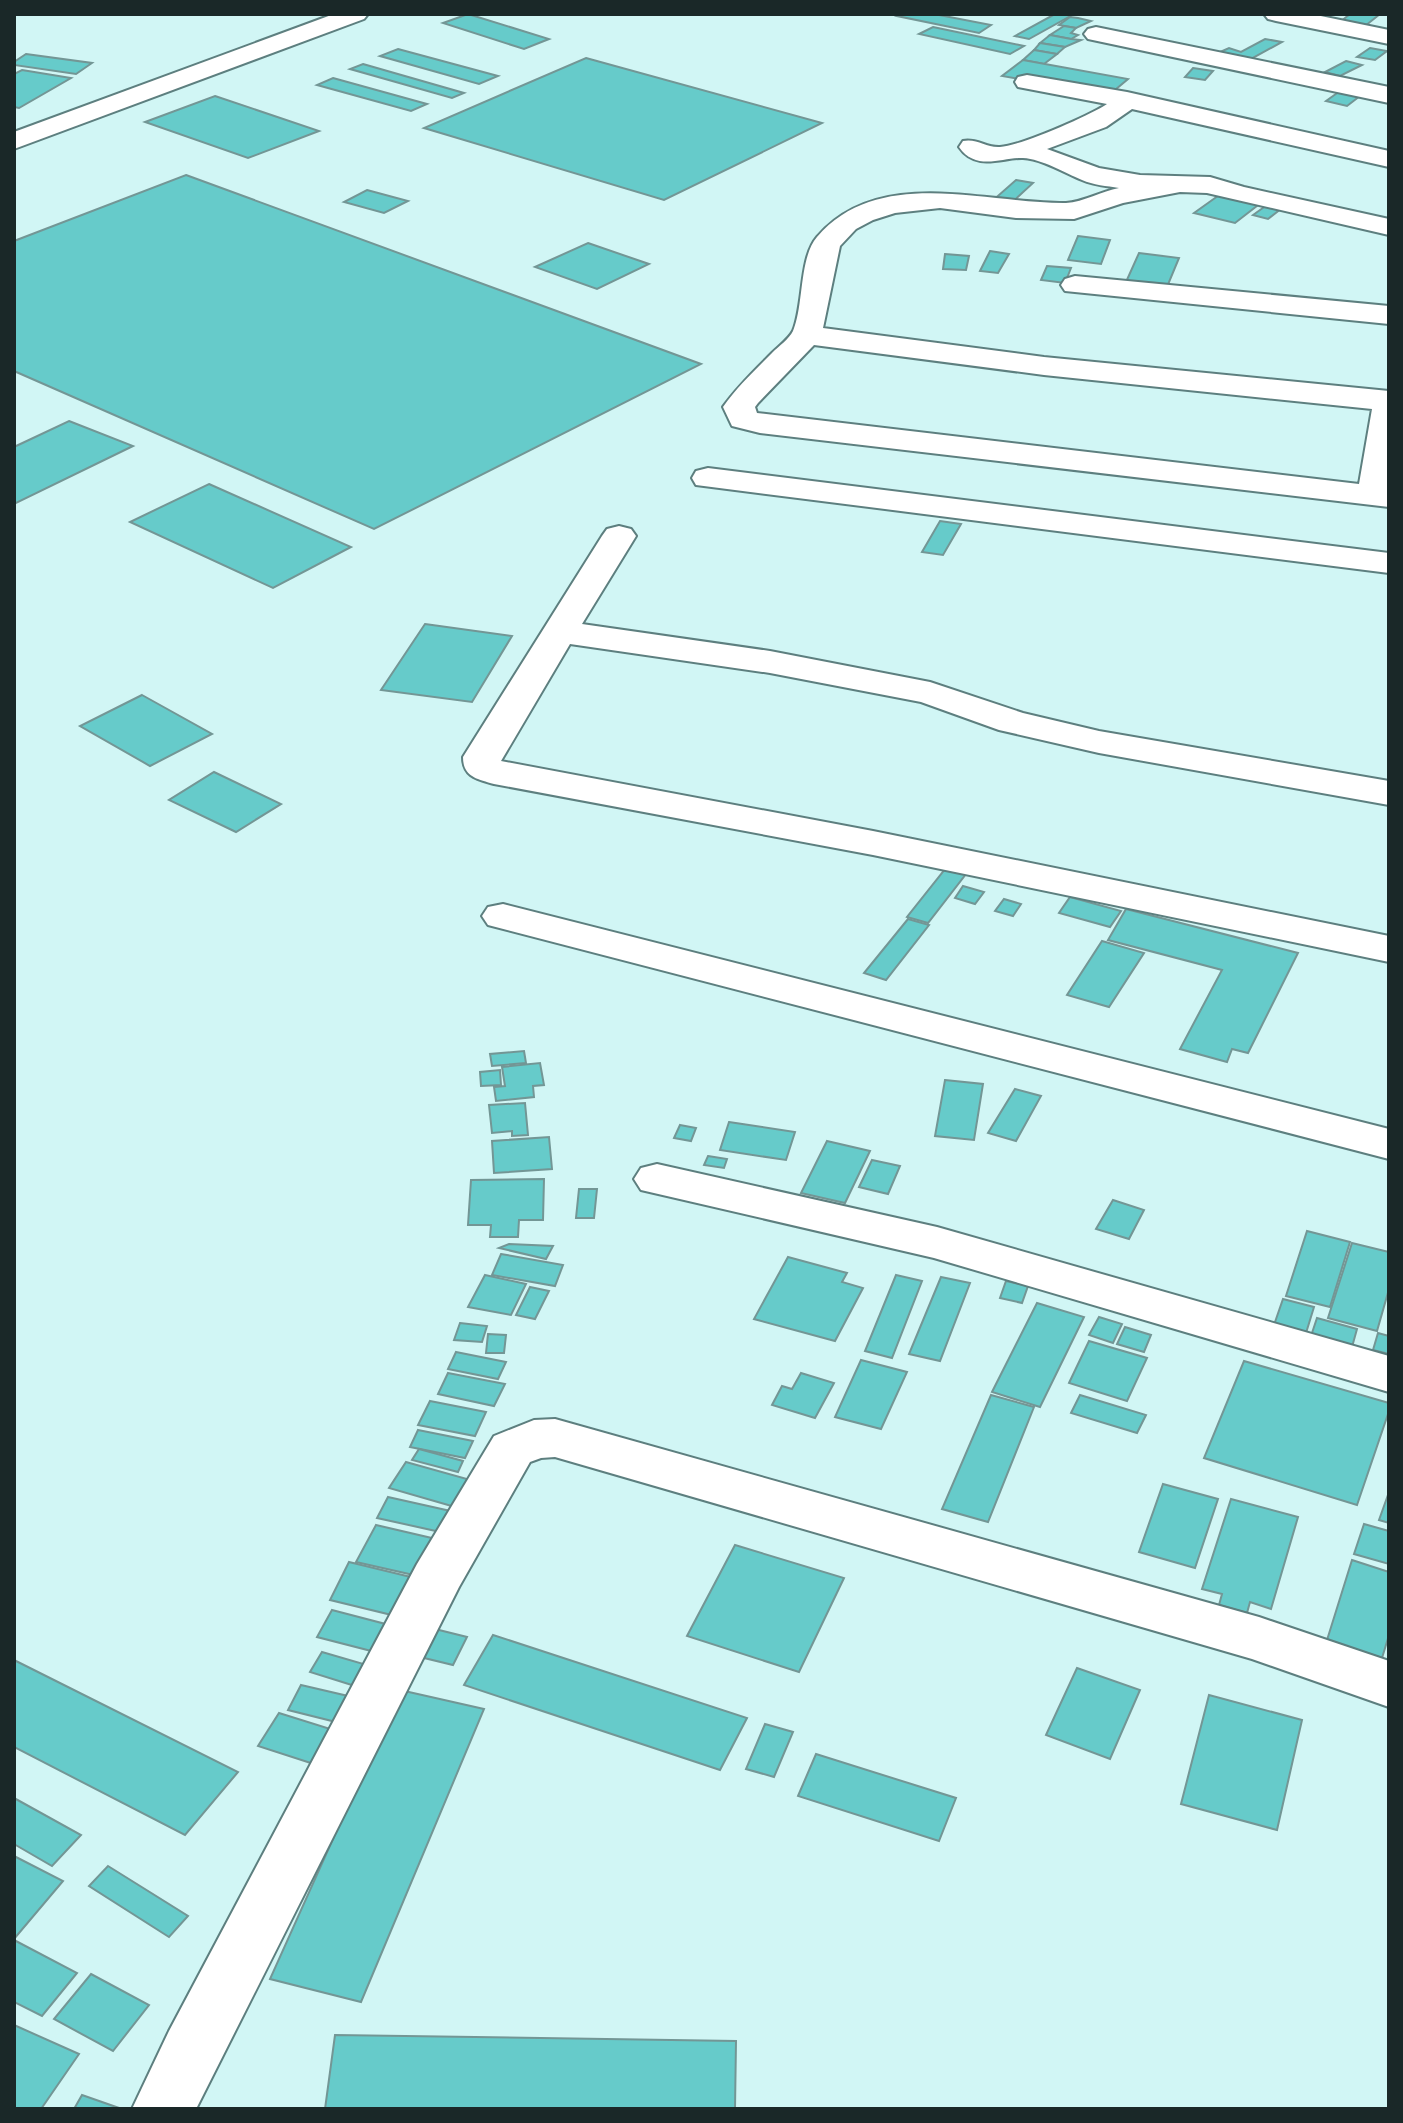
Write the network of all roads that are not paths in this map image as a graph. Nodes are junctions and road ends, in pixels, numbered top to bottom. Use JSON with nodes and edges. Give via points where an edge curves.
{"nodes":[{"id":1,"x":356,"y":14,"type":"edge"},
{"id":2,"x":1276,"y":14,"type":"edge"},
{"id":3,"x":1096,"y":34,"type":"dead end"},
{"id":4,"x":1389,"y":37,"type":"edge"},
{"id":5,"x":1027,"y":82,"type":"dead end"},
{"id":6,"x":1389,"y":95,"type":"edge"},
{"id":7,"x":1127,"y":100,"type":"junction"},
{"id":8,"x":14,"y":141,"type":"edge"},
{"id":9,"x":972,"y":147,"type":"dead end"},
{"id":10,"x":1025,"y":150,"type":"junction"},
{"id":11,"x":1355,"y":152,"type":"junction"},
{"id":12,"x":1389,"y":159,"type":"edge"},
{"id":13,"x":1283,"y":180,"type":"junction"},
{"id":14,"x":1173,"y":186,"type":"junction"},
{"id":15,"x":1389,"y":227,"type":"edge"},
{"id":16,"x":1075,"y":285,"type":"dead end"},
{"id":17,"x":1389,"y":315,"type":"edge"},
{"id":18,"x":807,"y":335,"type":"junction"},
{"id":19,"x":1389,"y":401,"type":"edge"},
{"id":20,"x":708,"y":478,"type":"dead end"},
{"id":21,"x":1381,"y":496,"type":"edge"},
{"id":22,"x":619,"y":536,"type":"dead end"},
{"id":23,"x":1389,"y":563,"type":"edge"},
{"id":24,"x":560,"y":632,"type":"junction"},
{"id":25,"x":1389,"y":793,"type":"edge"},
{"id":26,"x":503,"y":916,"type":"dead end"},
{"id":27,"x":1389,"y":949,"type":"edge"},
{"id":28,"x":1389,"y":1144,"type":"edge"},
{"id":29,"x":657,"y":1179,"type":"dead end"},
{"id":30,"x":1389,"y":1374,"type":"edge"},
{"id":31,"x":1389,"y":1684,"type":"edge"},
{"id":32,"x":164,"y":2109,"type":"edge"}],
"edges":[{"from":1,"to":8,"type":"street"},
{"from":2,"to":4,"type":"street"},
{"from":3,"to":6,"type":"street"},
{"from":5,"to":7,"type":"street"},
{"from":7,"to":10,"type":"street","via":[[1094,126]]},
{"from":7,"to":11,"type":"street"},
{"from":9,"to":10,"type":"street","via":[[987,155]]},
{"from":10,"to":14,"type":"street","via":[[1092,175]]},
{"from":11,"to":12,"type":"street"},
{"from":11,"to":13,"type":"street"},
{"from":13,"to":14,"type":"street"},
{"from":13,"to":15,"type":"street"},
{"from":14,"to":18,"type":"street","via":[[1117,196],[1074,211],[940,200],[863,214],[826,244]]},
{"from":16,"to":17,"type":"street"},
{"from":18,"to":19,"type":"street","via":[[1044,366]]},
{"from":18,"to":21,"type":"street","via":[[747,396],[738,412],[743,419]]},
{"from":19,"to":21,"type":"street"},
{"from":20,"to":23,"type":"street"},
{"from":22,"to":24,"type":"street"},
{"from":24,"to":25,"type":"street","via":[[813,670],[930,693],[1012,722],[1099,742]]},
{"from":24,"to":27,"type":"street","via":[[482,757],[482,767]]},
{"from":26,"to":28,"type":"street"},
{"from":29,"to":30,"type":"street","via":[[937,1243]]},
{"from":31,"to":32,"type":"street","via":[[1259,1639],[555,1438],[534,1439],[512,1449],[436,1579]]}]}
